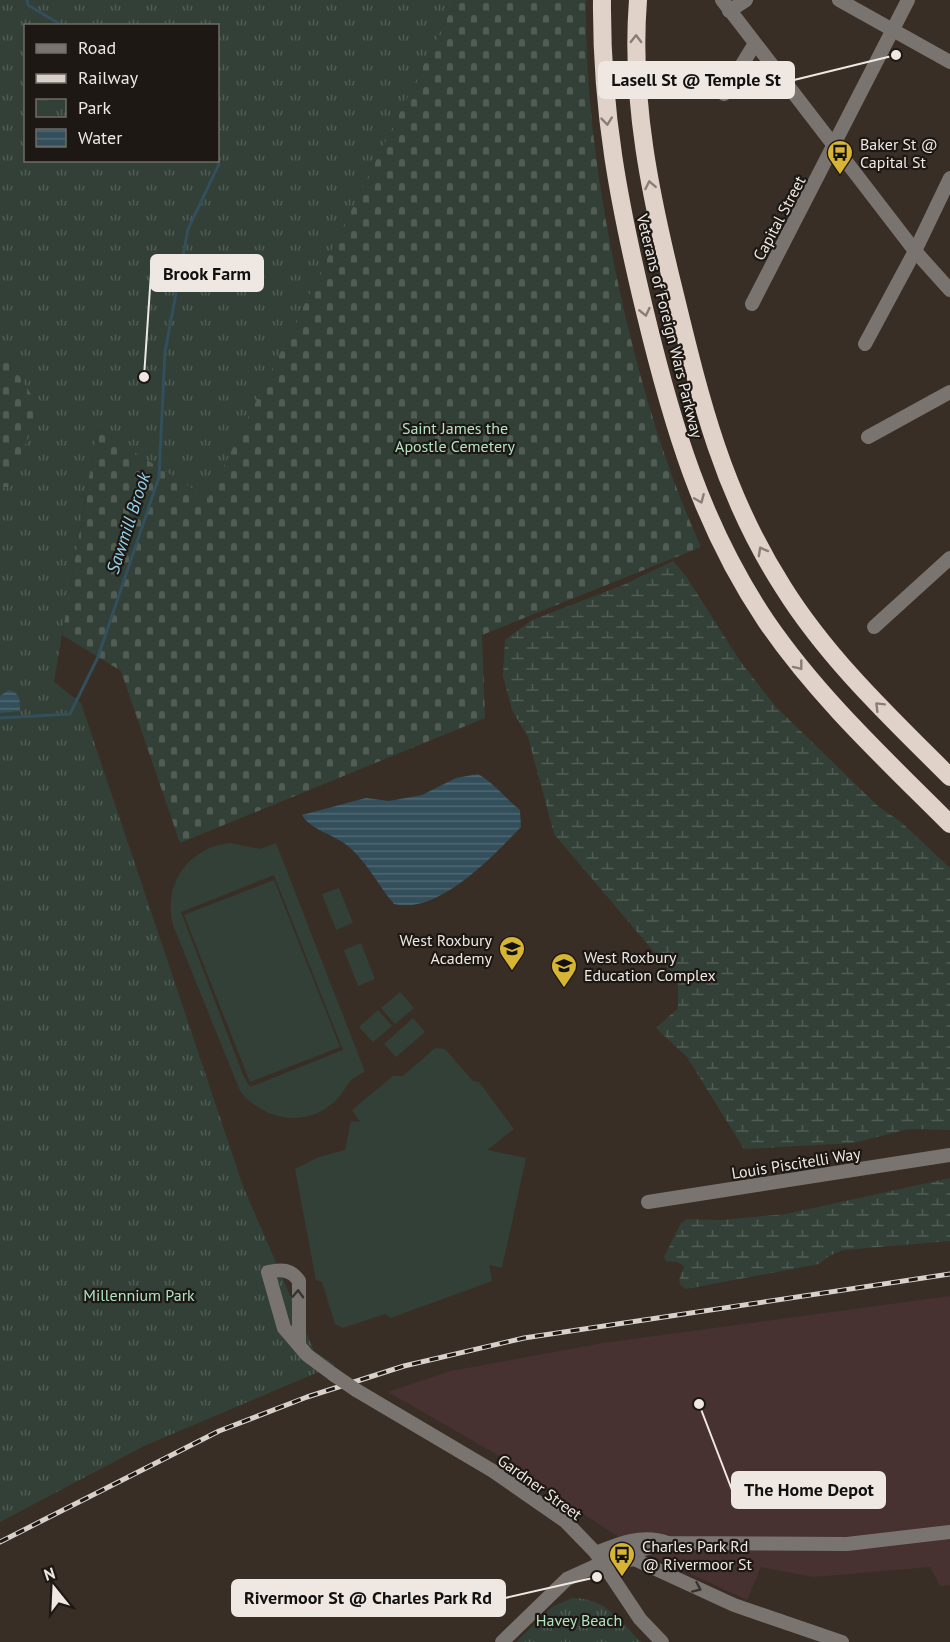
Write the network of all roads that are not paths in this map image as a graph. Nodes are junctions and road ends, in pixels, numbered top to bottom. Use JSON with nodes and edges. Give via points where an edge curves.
{"nodes":[{"id":1,"x":602,"y":0,"type":"edge"},
{"id":2,"x":638,"y":0,"type":"edge"},
{"id":3,"x":746,"y":0,"type":"edge"},
{"id":4,"x":839,"y":0,"type":"edge"},
{"id":5,"x":908,"y":0,"type":"edge"},
{"id":6,"x":725,"y":5,"type":"edge"},
{"id":7,"x":894,"y":28,"type":"junction"},
{"id":8,"x":754,"y":45,"type":"junction"},
{"id":9,"x":950,"y":62,"type":"edge"},
{"id":10,"x":724,"y":94,"type":"dead end"},
{"id":11,"x":834,"y":147,"type":"junction"},
{"id":12,"x":950,"y":178,"type":"edge"},
{"id":13,"x":945,"y":201,"type":"edge"},
{"id":14,"x":915,"y":251,"type":"junction"},
{"id":15,"x":950,"y":290,"type":"edge"},
{"id":16,"x":752,"y":304,"type":"dead end"},
{"id":17,"x":865,"y":344,"type":"dead end"},
{"id":18,"x":950,"y":392,"type":"edge"},
{"id":19,"x":868,"y":437,"type":"dead end"},
{"id":20,"x":950,"y":558,"type":"edge"},
{"id":21,"x":874,"y":627,"type":"dead end"},
{"id":22,"x":906,"y":733,"type":"junction"},
{"id":23,"x":882,"y":756,"type":"junction"},
{"id":24,"x":950,"y":777,"type":"edge"},
{"id":25,"x":950,"y":824,"type":"edge"},
{"id":26,"x":950,"y":1155,"type":"edge"},
{"id":27,"x":648,"y":1202,"type":"dead end"},
{"id":28,"x":299,"y":1343,"type":"junction"},
{"id":29,"x":950,"y":1532,"type":"edge"},
{"id":30,"x":600,"y":1558,"type":"junction"},
{"id":31,"x":502,"y":1642,"type":"edge"},
{"id":32,"x":662,"y":1642,"type":"edge"},
{"id":33,"x":843,"y":1642,"type":"edge"}],
"edges":[{"from":1,"to":23,"type":"highway","name":"Veterans of Foreign Wars Parkway","one_way":true,"via":[[603,79],[615,177],[663,389],[686,464],[726,555],[766,621],[814,684]]},
{"from":22,"to":2,"type":"highway","name":"Veterans of Foreign Wars Parkway","one_way":true,"via":[[854,680],[794,604],[744,519],[714,446],[690,361],[647,170],[636,66]]},
{"from":3,"to":6,"type":"street"},
{"from":4,"to":7,"type":"street"},
{"from":5,"to":7,"type":"street","name":"Capital Street"},
{"from":6,"to":8,"type":"street"},
{"from":7,"to":9,"type":"street"},
{"from":7,"to":11,"type":"street","name":"Capital Street"},
{"from":8,"to":10,"type":"street"},
{"from":8,"to":11,"type":"street"},
{"from":11,"to":14,"type":"street"},
{"from":11,"to":16,"type":"street","name":"Capital Street"},
{"from":12,"to":13,"type":"street"},
{"from":13,"to":14,"type":"street"},
{"from":14,"to":15,"type":"street"},
{"from":14,"to":17,"type":"street"},
{"from":18,"to":19,"type":"street"},
{"from":20,"to":21,"type":"street"},
{"from":22,"to":23,"type":"highway"},
{"from":22,"to":24,"type":"highway","name":"Veterans of Foreign Wars Parkway"},
{"from":23,"to":25,"type":"highway","name":"Veterans of Foreign Wars Parkway"},
{"from":26,"to":27,"type":"street","name":"Louis Piscitelli Way"},
{"from":28,"to":28,"type":"street","name":"Gardner Street","one_way":true,"via":[[298,1281],[285,1270],[268,1272],[284,1328]]},
{"from":28,"to":30,"type":"street","name":"Gardner Street","bridge":true,"via":[[307,1355],[356,1390],[493,1471],[565,1521]]},
{"from":29,"to":30,"type":"street","via":[[847,1544],[668,1542]]},
{"from":30,"to":31,"type":"street","via":[[567,1579]]},
{"from":30,"to":32,"type":"street","name":"Gardner Street","via":[[640,1619]]},
{"from":30,"to":33,"type":"street","one_way":true,"via":[[634,1559],[734,1605]]}]}
